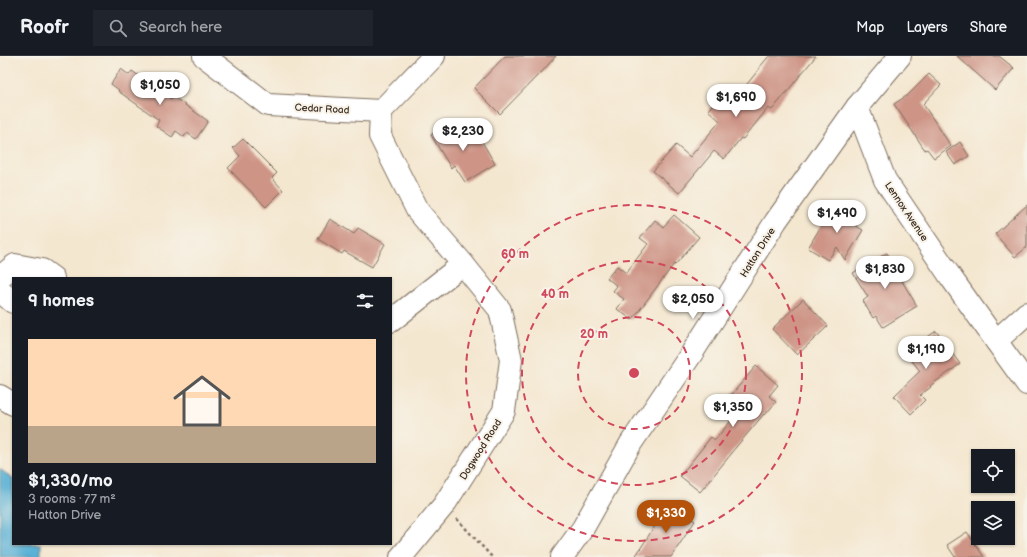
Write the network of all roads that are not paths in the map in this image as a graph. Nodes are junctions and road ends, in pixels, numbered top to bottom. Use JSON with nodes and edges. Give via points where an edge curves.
{"nodes":[{"id":1,"x":204,"y":56,"type":"edge"},
{"id":2,"x":434,"y":56,"type":"edge"},
{"id":3,"x":900,"y":56,"type":"edge"},
{"id":4,"x":857,"y":107,"type":"junction"},
{"id":5,"x":381,"y":110,"type":"junction"},
{"id":6,"x":463,"y":264,"type":"junction"},
{"id":7,"x":0,"y":277,"type":"edge"},
{"id":8,"x":52,"y":277,"type":"edge"},
{"id":9,"x":0,"y":292,"type":"edge"},
{"id":10,"x":12,"y":301,"type":"edge"},
{"id":11,"x":1027,"y":313,"type":"edge"},
{"id":12,"x":392,"y":320,"type":"edge"},
{"id":13,"x":996,"y":341,"type":"junction"},
{"id":14,"x":1027,"y":384,"type":"edge"},
{"id":15,"x":0,"y":396,"type":"edge"},
{"id":16,"x":12,"y":403,"type":"edge"},
{"id":17,"x":401,"y":557,"type":"edge"},
{"id":18,"x":562,"y":557,"type":"edge"}],
"edges":[{"from":1,"to":5,"type":"street","name":"Cedar Road","via":[[268,105]]},
{"from":2,"to":5,"type":"street"},
{"from":3,"to":4,"type":"street","name":"Hatton Drive"},
{"from":4,"to":13,"type":"street","name":"Lennox Avenue","via":[[885,180]]},
{"from":4,"to":18,"type":"street","name":"Hatton Drive","via":[[776,221],[631,443],[583,528]]},
{"from":5,"to":6,"type":"street","name":"Dogwood Road","via":[[380,136],[417,210]]},
{"from":6,"to":12,"type":"street"},
{"from":6,"to":17,"type":"street","name":"Dogwood Road","via":[[500,310],[512,360],[504,411],[444,506]]},
{"from":7,"to":8,"type":"street","via":[[15,265],[42,270]]},
{"from":9,"to":10,"type":"street"},
{"from":11,"to":13,"type":"street"},
{"from":13,"to":14,"type":"street","name":"Lennox Avenue"},
{"from":15,"to":16,"type":"street"}]}
